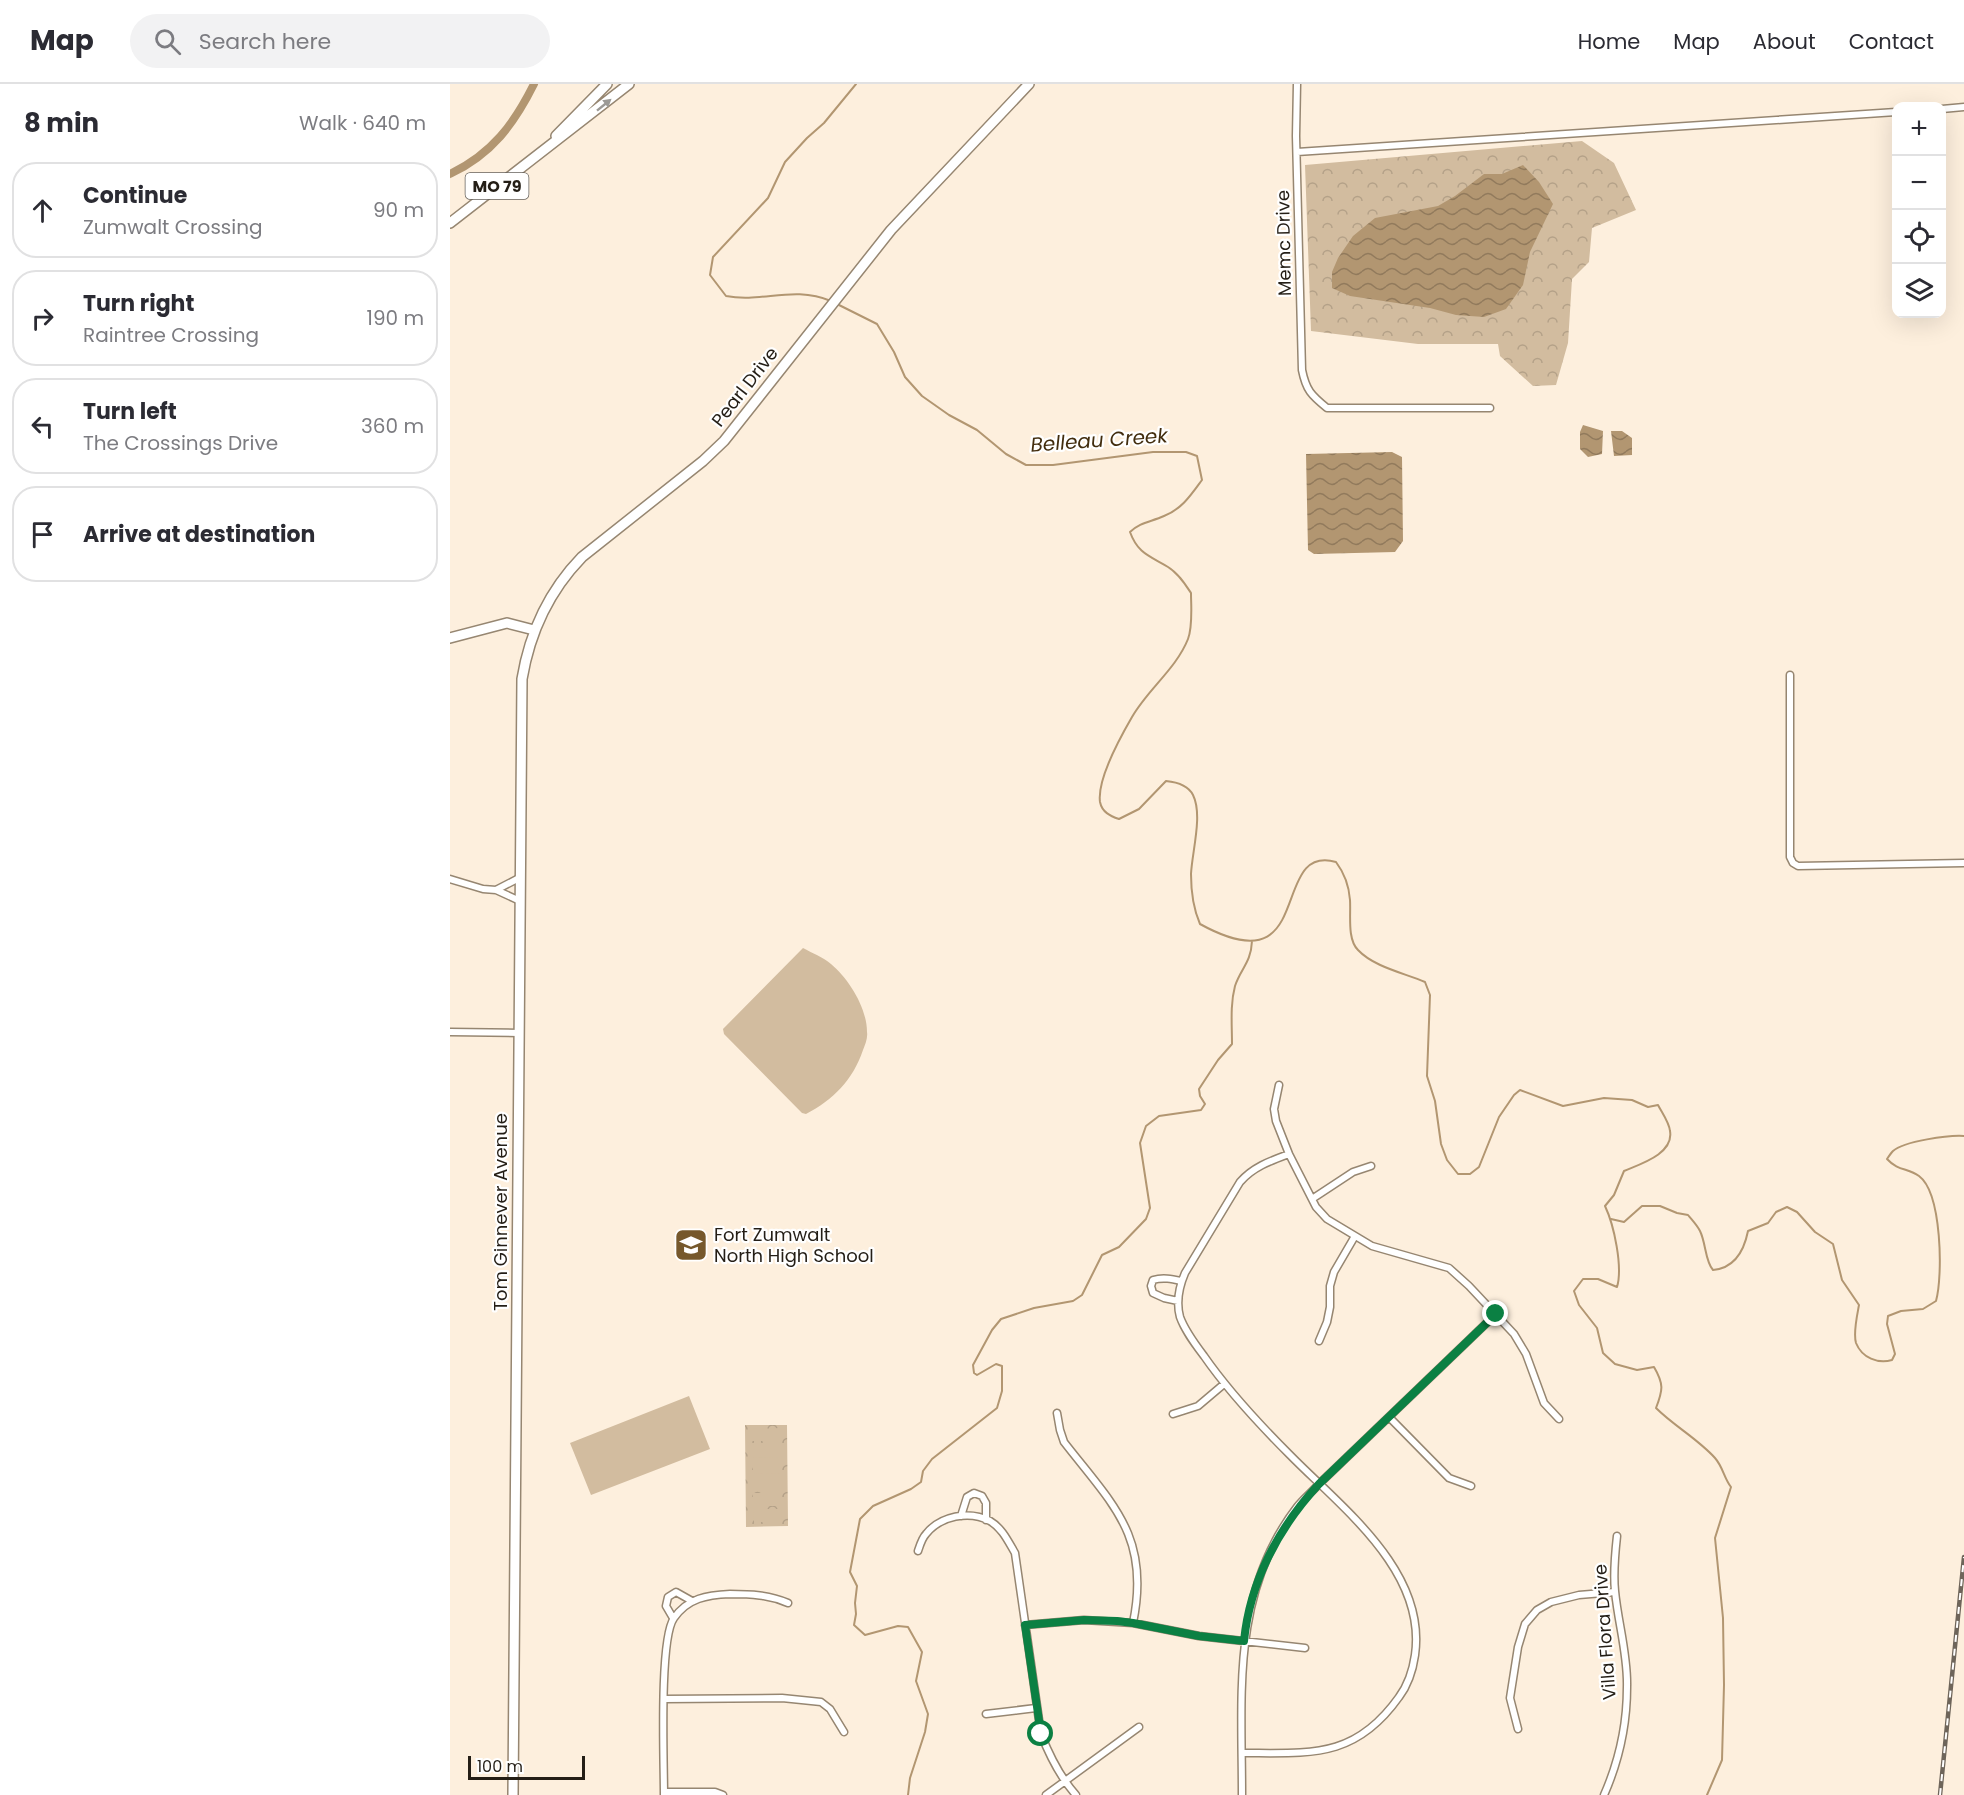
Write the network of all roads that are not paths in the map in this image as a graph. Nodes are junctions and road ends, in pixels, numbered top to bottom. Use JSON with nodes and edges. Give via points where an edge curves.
{"nodes":[{"id":1,"x":607,"y":84,"type":"edge"},
{"id":2,"x":629,"y":84,"type":"edge"},
{"id":3,"x":1029,"y":84,"type":"edge"},
{"id":4,"x":1297,"y":84,"type":"edge"},
{"id":5,"x":1964,"y":107,"type":"edge"},
{"id":6,"x":1946,"y":109,"type":"edge"},
{"id":7,"x":1892,"y":112,"type":"edge"},
{"id":8,"x":544,"y":149,"type":"junction"},
{"id":9,"x":1297,"y":152,"type":"junction"},
{"id":10,"x":450,"y":223,"type":"edge"},
{"id":11,"x":1490,"y":408,"type":"dead end"},
{"id":12,"x":534,"y":630,"type":"junction"},
{"id":13,"x":450,"y":638,"type":"edge"},
{"id":14,"x":1790,"y":675,"type":"dead end"},
{"id":15,"x":1964,"y":863,"type":"edge"},
{"id":16,"x":521,"y":877,"type":"junction"},
{"id":17,"x":450,"y":879,"type":"edge"},
{"id":18,"x":496,"y":890,"type":"junction"},
{"id":19,"x":520,"y":901,"type":"junction"},
{"id":20,"x":450,"y":1032,"type":"edge"},
{"id":21,"x":519,"y":1033,"type":"junction"},
{"id":22,"x":1279,"y":1085,"type":"dead end"},
{"id":23,"x":1288,"y":1154,"type":"junction"},
{"id":24,"x":1371,"y":1166,"type":"dead end"},
{"id":25,"x":1312,"y":1199,"type":"junction"},
{"id":26,"x":1354,"y":1236,"type":"junction"},
{"id":27,"x":1182,"y":1281,"type":"junction"},
{"id":28,"x":1178,"y":1301,"type":"junction"},
{"id":29,"x":1496,"y":1314,"type":"junction"},
{"id":30,"x":1318,"y":1341,"type":"dead end"},
{"id":31,"x":1224,"y":1384,"type":"junction"},
{"id":32,"x":1057,"y":1413,"type":"dead end"},
{"id":33,"x":1173,"y":1414,"type":"dead end"},
{"id":34,"x":1389,"y":1417,"type":"junction"},
{"id":35,"x":1559,"y":1419,"type":"dead end"},
{"id":36,"x":1319,"y":1484,"type":"junction"},
{"id":37,"x":1471,"y":1486,"type":"dead end"},
{"id":38,"x":961,"y":1516,"type":"junction"},
{"id":39,"x":986,"y":1520,"type":"junction"},
{"id":40,"x":1617,"y":1536,"type":"dead end"},
{"id":41,"x":918,"y":1551,"type":"dead end"},
{"id":42,"x":1615,"y":1592,"type":"junction"},
{"id":43,"x":692,"y":1601,"type":"junction"},
{"id":44,"x":788,"y":1603,"type":"dead end"},
{"id":45,"x":674,"y":1618,"type":"junction"},
{"id":46,"x":1133,"y":1623,"type":"junction"},
{"id":47,"x":1025,"y":1625,"type":"junction"},
{"id":48,"x":1244,"y":1641,"type":"junction"},
{"id":49,"x":1305,"y":1648,"type":"dead end"},
{"id":50,"x":664,"y":1699,"type":"junction"},
{"id":51,"x":1036,"y":1708,"type":"junction"},
{"id":52,"x":986,"y":1714,"type":"dead end"},
{"id":53,"x":1139,"y":1727,"type":"dead end"},
{"id":54,"x":1518,"y":1729,"type":"dead end"},
{"id":55,"x":844,"y":1732,"type":"dead end"},
{"id":56,"x":1242,"y":1753,"type":"junction"},
{"id":57,"x":1064,"y":1781,"type":"junction"},
{"id":58,"x":664,"y":1793,"type":"edge"},
{"id":59,"x":513,"y":1795,"type":"edge"},
{"id":60,"x":723,"y":1795,"type":"edge"},
{"id":61,"x":1046,"y":1795,"type":"edge"},
{"id":62,"x":1076,"y":1795,"type":"edge"},
{"id":63,"x":1242,"y":1795,"type":"edge"},
{"id":64,"x":1604,"y":1795,"type":"edge"}],
"edges":[{"from":1,"to":8,"type":"main road","number":"MO 79"},
{"from":8,"to":2,"type":"main road","number":"MO 79","one_way":true},
{"from":3,"to":12,"type":"main road","name":"Pearl Drive","via":[[909,210],[720,445],[569,570],[546,603]]},
{"from":4,"to":9,"type":"street","name":"Memc Drive"},
{"from":5,"to":6,"type":"street"},
{"from":7,"to":9,"type":"street"},
{"from":8,"to":10,"type":"main road","number":"MO 79"},
{"from":9,"to":11,"type":"street","name":"Memc Drive","via":[[1302,370],[1305,386],[1314,398],[1327,408]]},
{"from":12,"to":13,"type":"main road","via":[[507,623]]},
{"from":12,"to":16,"type":"main road","name":"Tom Ginnever Avenue","via":[[522,679]]},
{"from":14,"to":15,"type":"street","via":[[1793,863]]},
{"from":16,"to":18,"type":"street"},
{"from":16,"to":19,"type":"main road","name":"Tom Ginnever Avenue"},
{"from":17,"to":18,"type":"street"},
{"from":18,"to":19,"type":"street"},
{"from":19,"to":21,"type":"main road","name":"Tom Ginnever Avenue"},
{"from":20,"to":21,"type":"street"},
{"from":21,"to":59,"type":"main road","name":"Tom Ginnever Avenue"},
{"from":22,"to":23,"type":"street","via":[[1274,1109]]},
{"from":23,"to":25,"type":"street"},
{"from":23,"to":27,"type":"street","via":[[1263,1164],[1240,1182]]},
{"from":24,"to":25,"type":"street","via":[[1353,1172]]},
{"from":25,"to":26,"type":"street","via":[[1327,1219]]},
{"from":26,"to":29,"type":"street","via":[[1372,1246],[1449,1268]]},
{"from":26,"to":30,"type":"street","via":[[1329,1286],[1328,1315]]},
{"from":27,"to":28,"type":"street"},
{"from":27,"to":28,"type":"street","via":[[1158,1278],[1150,1286],[1153,1293]]},
{"from":28,"to":31,"type":"street","via":[[1184,1326]]},
{"from":29,"to":34,"type":"street"},
{"from":29,"to":35,"type":"street","via":[[1526,1354],[1544,1403]]},
{"from":31,"to":33,"type":"street","via":[[1198,1406]]},
{"from":31,"to":36,"type":"street"},
{"from":32,"to":46,"type":"street","via":[[1064,1442],[1117,1509],[1132,1538],[1138,1601]]},
{"from":34,"to":36,"type":"street"},
{"from":34,"to":37,"type":"street","via":[[1449,1478]]},
{"from":36,"to":48,"type":"street","via":[[1297,1507],[1269,1554],[1257,1582]]},
{"from":36,"to":56,"type":"street","via":[[1359,1524],[1399,1576],[1414,1614],[1417,1637],[1413,1666],[1389,1712],[1349,1743],[1306,1754]]},
{"from":38,"to":39,"type":"street"},
{"from":38,"to":39,"type":"street","via":[[967,1497],[974,1493],[986,1503]]},
{"from":38,"to":41,"type":"street","via":[[934,1525],[924,1535]]},
{"from":39,"to":47,"type":"street","via":[[1004,1533],[1015,1554]]},
{"from":40,"to":42,"type":"street","name":"Villa Flora Drive"},
{"from":42,"to":54,"type":"street","via":[[1551,1602],[1525,1624],[1510,1698]]},
{"from":42,"to":64,"type":"street","name":"Villa Flora Drive","via":[[1627,1685],[1625,1724]]},
{"from":43,"to":44,"type":"street","via":[[708,1595],[744,1594],[772,1596]]},
{"from":43,"to":45,"type":"street"},
{"from":43,"to":45,"type":"street","via":[[676,1592],[668,1597],[666,1606]]},
{"from":45,"to":50,"type":"street","via":[[668,1629]]},
{"from":46,"to":47,"type":"street","via":[[1084,1620]]},
{"from":46,"to":48,"type":"street"},
{"from":47,"to":51,"type":"street"},
{"from":48,"to":49,"type":"street"},
{"from":48,"to":56,"type":"street"},
{"from":50,"to":55,"type":"street","via":[[782,1698],[821,1702]]},
{"from":50,"to":58,"type":"street"},
{"from":51,"to":52,"type":"street"},
{"from":51,"to":57,"type":"street","via":[[1041,1734]]},
{"from":53,"to":57,"type":"street"},
{"from":56,"to":63,"type":"street"},
{"from":57,"to":61,"type":"street"},
{"from":57,"to":62,"type":"street"},
{"from":58,"to":60,"type":"street"}]}
